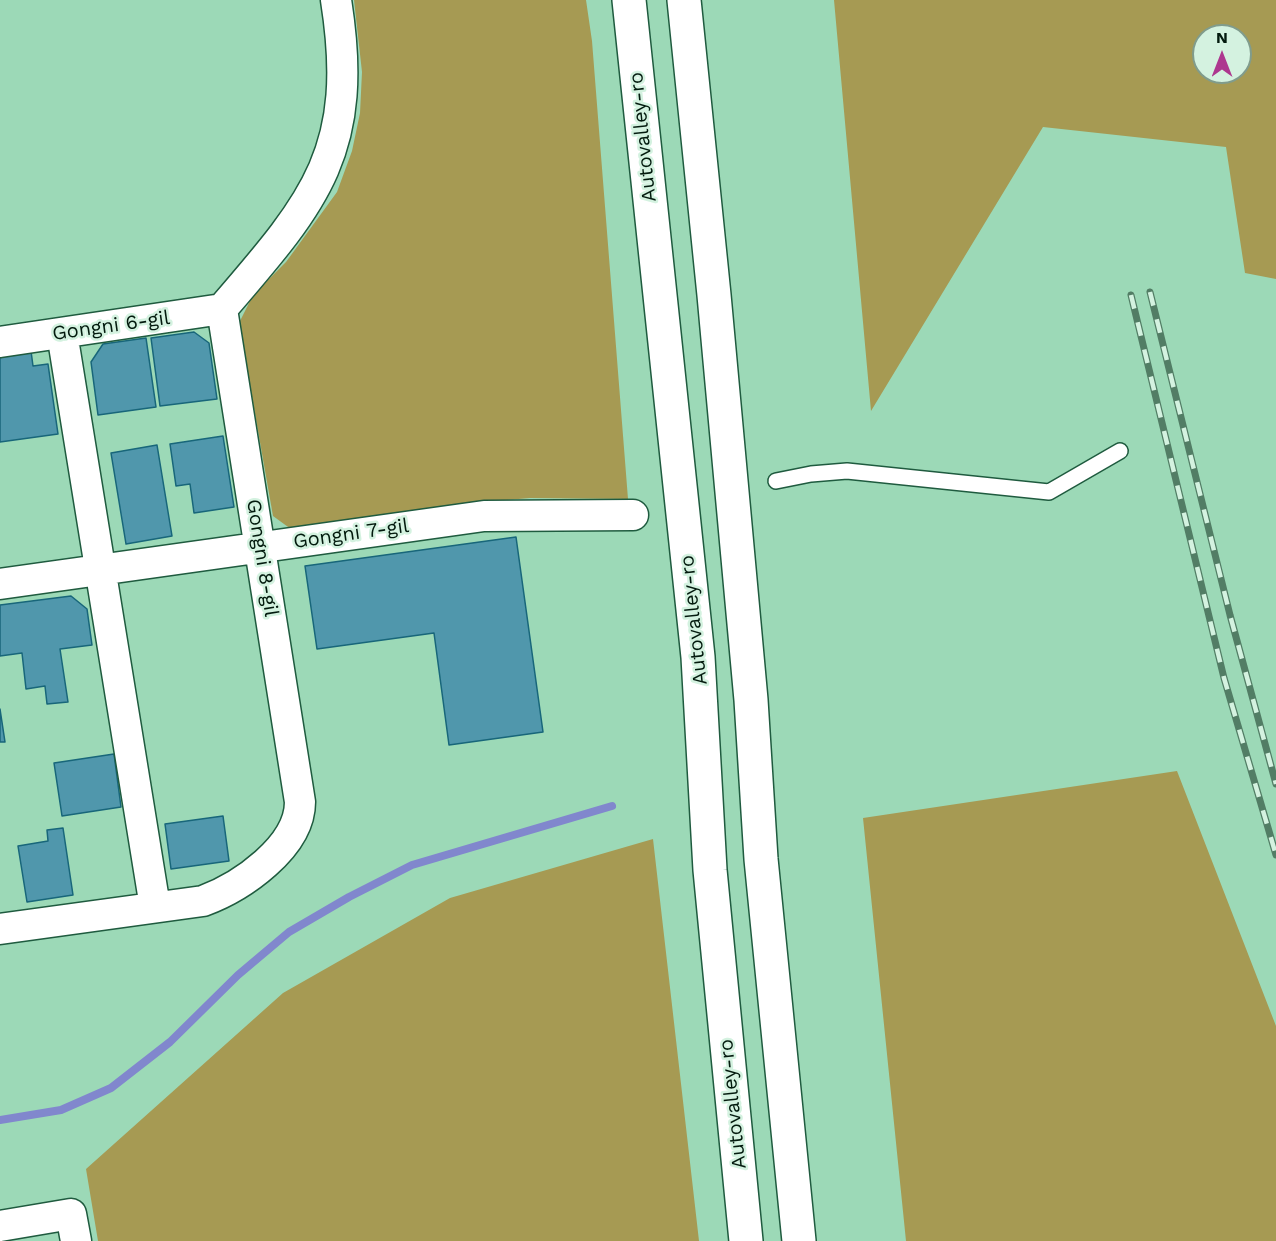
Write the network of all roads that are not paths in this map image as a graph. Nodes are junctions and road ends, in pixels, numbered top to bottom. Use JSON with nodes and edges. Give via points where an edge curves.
{"nodes":[{"id":1,"x":336,"y":0,"type":"edge"},
{"id":2,"x":629,"y":0,"type":"edge"},
{"id":3,"x":684,"y":0,"type":"edge"},
{"id":4,"x":222,"y":309,"type":"junction"},
{"id":5,"x":62,"y":333,"type":"junction"},
{"id":6,"x":0,"y":342,"type":"edge"},
{"id":7,"x":1120,"y":451,"type":"dead end"},
{"id":8,"x":776,"y":481,"type":"dead end"},
{"id":9,"x":633,"y":515,"type":"dead end"},
{"id":10,"x":260,"y":547,"type":"junction"},
{"id":11,"x":100,"y":570,"type":"junction"},
{"id":12,"x":0,"y":584,"type":"edge"},
{"id":13,"x":154,"y":907,"type":"junction"},
{"id":14,"x":0,"y":929,"type":"edge"},
{"id":15,"x":0,"y":1226,"type":"edge"},
{"id":16,"x":76,"y":1241,"type":"edge"},
{"id":17,"x":746,"y":1241,"type":"edge"},
{"id":18,"x":798,"y":1241,"type":"edge"}],
"edges":[{"from":1,"to":4,"type":"street","via":[[343,62],[342,100],[337,135],[326,168],[280,242]]},
{"from":2,"to":17,"type":"highway","name":"Autovalley-ro","via":[[702,698],[710,870]]},
{"from":3,"to":18,"type":"highway"},
{"from":4,"to":5,"type":"street","name":"Gongni 6-gil"},
{"from":4,"to":10,"type":"street","name":"Gongni 8-gil"},
{"from":5,"to":6,"type":"street","name":"Gongni 6-gil"},
{"from":5,"to":11,"type":"street"},
{"from":7,"to":8,"type":"lane","via":[[1048,492],[847,471]]},
{"from":9,"to":10,"type":"street","name":"Gongni 7-gil","via":[[483,516]]},
{"from":10,"to":11,"type":"street","name":"Gongni 7-gil"},
{"from":10,"to":13,"type":"street","name":"Gongni 8-gil","via":[[300,802],[297,826],[281,849],[218,895],[203,901]]},
{"from":11,"to":12,"type":"street","name":"Gongni 7-gil"},
{"from":11,"to":13,"type":"street"},
{"from":13,"to":14,"type":"street","name":"Gongni 8-gil"},
{"from":15,"to":16,"type":"street","via":[[72,1215]]}]}
